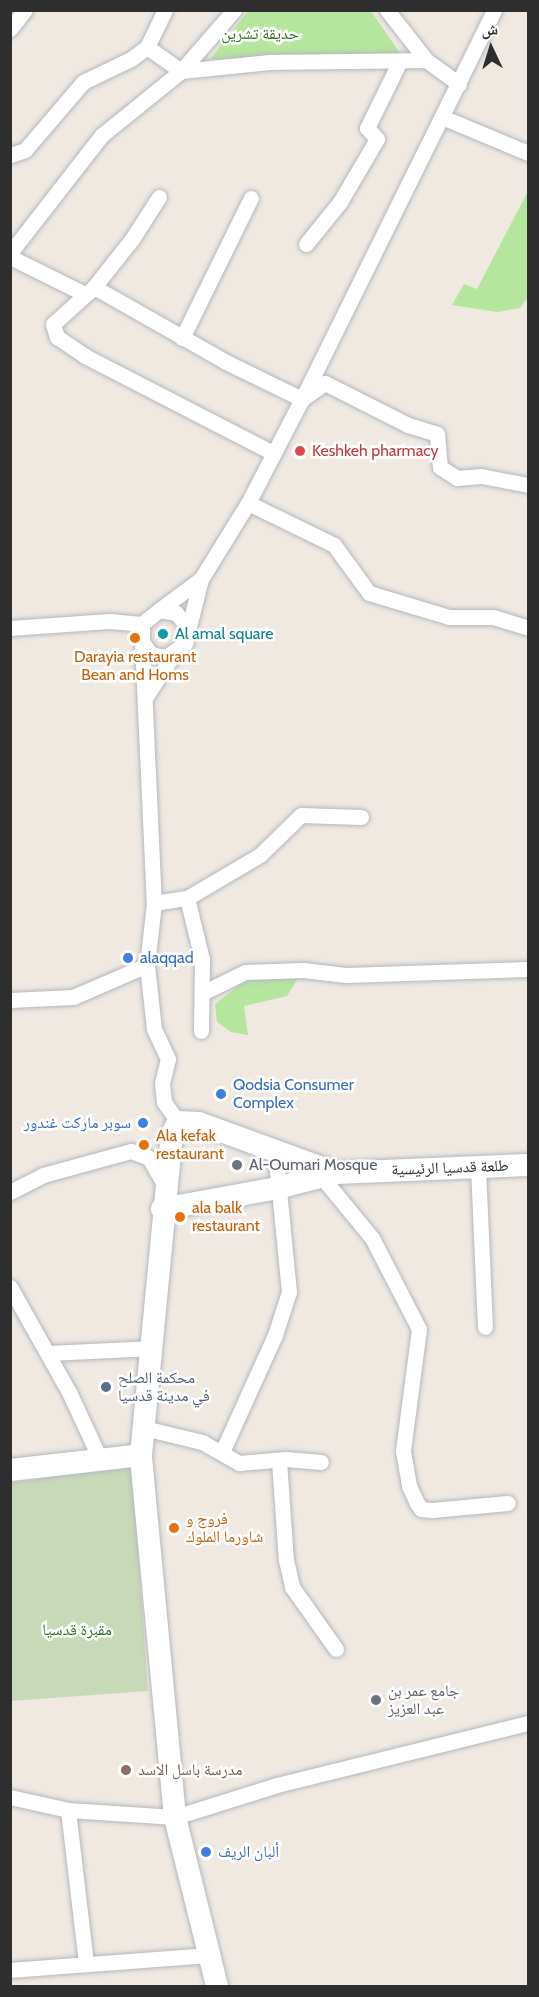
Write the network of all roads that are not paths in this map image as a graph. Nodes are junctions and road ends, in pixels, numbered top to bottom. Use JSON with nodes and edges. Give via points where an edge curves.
{"nodes":[{"id":1,"x":25,"y":10,"type":"edge"},
{"id":2,"x":165,"y":10,"type":"edge"},
{"id":3,"x":234,"y":10,"type":"edge"},
{"id":4,"x":387,"y":10,"type":"edge"},
{"id":5,"x":494,"y":10,"type":"edge"},
{"id":6,"x":10,"y":29,"type":"edge"},
{"id":7,"x":147,"y":46,"type":"junction"},
{"id":8,"x":426,"y":60,"type":"junction"},
{"id":9,"x":399,"y":63,"type":"junction"},
{"id":10,"x":181,"y":71,"type":"junction"},
{"id":11,"x":459,"y":84,"type":"junction"},
{"id":12,"x":442,"y":117,"type":"junction"},
{"id":13,"x":528,"y":153,"type":"edge"},
{"id":14,"x":10,"y":155,"type":"edge"},
{"id":15,"x":159,"y":196,"type":"dead end"},
{"id":16,"x":251,"y":198,"type":"dead end"},
{"id":17,"x":306,"y":244,"type":"dead end"},
{"id":18,"x":10,"y":255,"type":"edge"},
{"id":19,"x":90,"y":290,"type":"junction"},
{"id":20,"x":182,"y":338,"type":"junction"},
{"id":21,"x":302,"y":399,"type":"junction"},
{"id":22,"x":273,"y":453,"type":"junction"},
{"id":23,"x":528,"y":485,"type":"edge"},
{"id":24,"x":248,"y":503,"type":"junction"},
{"id":25,"x":201,"y":579,"type":"junction"},
{"id":26,"x":159,"y":610,"type":"junction"},
{"id":27,"x":142,"y":624,"type":"junction"},
{"id":28,"x":187,"y":626,"type":"junction"},
{"id":29,"x":10,"y":628,"type":"edge"},
{"id":30,"x":528,"y":628,"type":"edge"},
{"id":31,"x":142,"y":642,"type":"junction"},
{"id":32,"x":173,"y":655,"type":"junction"},
{"id":33,"x":145,"y":698,"type":"junction"},
{"id":34,"x":361,"y":817,"type":"dead end"},
{"id":35,"x":187,"y":898,"type":"junction"},
{"id":36,"x":154,"y":903,"type":"junction"},
{"id":37,"x":147,"y":965,"type":"junction"},
{"id":38,"x":528,"y":969,"type":"edge"},
{"id":39,"x":202,"y":993,"type":"junction"},
{"id":40,"x":10,"y":1000,"type":"edge"},
{"id":41,"x":201,"y":1031,"type":"dead end"},
{"id":42,"x":178,"y":1122,"type":"junction"},
{"id":43,"x":275,"y":1150,"type":"junction"},
{"id":44,"x":528,"y":1166,"type":"edge"},
{"id":45,"x":478,"y":1167,"type":"junction"},
{"id":46,"x":328,"y":1174,"type":"junction"},
{"id":47,"x":165,"y":1186,"type":"junction"},
{"id":48,"x":277,"y":1188,"type":"junction"},
{"id":49,"x":10,"y":1192,"type":"edge"},
{"id":50,"x":162,"y":1209,"type":"junction"},
{"id":51,"x":10,"y":1287,"type":"edge"},
{"id":52,"x":484,"y":1327,"type":"dead end"},
{"id":53,"x":154,"y":1348,"type":"junction"},
{"id":54,"x":48,"y":1353,"type":"junction"},
{"id":55,"x":144,"y":1428,"type":"junction"},
{"id":56,"x":222,"y":1452,"type":"junction"},
{"id":57,"x":141,"y":1455,"type":"junction"},
{"id":58,"x":100,"y":1460,"type":"junction"},
{"id":59,"x":279,"y":1461,"type":"junction"},
{"id":60,"x":321,"y":1462,"type":"dead end"},
{"id":61,"x":10,"y":1470,"type":"edge"},
{"id":62,"x":508,"y":1503,"type":"dead end"},
{"id":63,"x":336,"y":1649,"type":"dead end"},
{"id":64,"x":528,"y":1722,"type":"edge"},
{"id":65,"x":10,"y":1797,"type":"edge"},
{"id":66,"x":68,"y":1810,"type":"junction"},
{"id":67,"x":175,"y":1817,"type":"junction"},
{"id":68,"x":208,"y":1955,"type":"junction"},
{"id":69,"x":86,"y":1965,"type":"junction"},
{"id":70,"x":10,"y":1970,"type":"edge"},
{"id":71,"x":217,"y":1986,"type":"edge"}],
"edges":[{"from":1,"to":6,"type":"street"},
{"from":2,"to":7,"type":"street"},
{"from":3,"to":10,"type":"street"},
{"from":4,"to":8,"type":"street"},
{"from":5,"to":11,"type":"street"},
{"from":7,"to":10,"type":"street"},
{"from":7,"to":14,"type":"street","via":[[131,59],[83,82],[25,150]]},
{"from":8,"to":9,"type":"street"},
{"from":8,"to":11,"type":"street"},
{"from":9,"to":10,"type":"street","via":[[270,62]]},
{"from":9,"to":17,"type":"street","via":[[367,128],[377,139],[340,202]]},
{"from":10,"to":18,"type":"street","via":[[102,135]]},
{"from":11,"to":12,"type":"street"},
{"from":12,"to":13,"type":"street"},
{"from":12,"to":21,"type":"street"},
{"from":15,"to":19,"type":"street","via":[[132,239]]},
{"from":16,"to":20,"type":"street"},
{"from":18,"to":19,"type":"street"},
{"from":19,"to":20,"type":"street"},
{"from":19,"to":22,"type":"street","via":[[53,324],[57,337],[86,356]]},
{"from":20,"to":21,"type":"street"},
{"from":21,"to":22,"type":"street"},
{"from":21,"to":23,"type":"street","via":[[325,383],[408,425],[437,434],[440,467],[457,478],[481,476]]},
{"from":22,"to":24,"type":"street"},
{"from":24,"to":25,"type":"street"},
{"from":24,"to":30,"type":"street","via":[[334,545],[369,593],[449,617],[493,617]]},
{"from":25,"to":26,"type":"street"},
{"from":25,"to":28,"type":"street"},
{"from":26,"to":27,"type":"street"},
{"from":26,"to":28,"type":"street","via":[[176,613]]},
{"from":27,"to":29,"type":"street","via":[[109,621]]},
{"from":27,"to":31,"type":"street"},
{"from":28,"to":32,"type":"street","via":[[185,643]]},
{"from":31,"to":32,"type":"street","via":[[158,657]]},
{"from":31,"to":33,"type":"street"},
{"from":32,"to":33,"type":"street"},
{"from":33,"to":36,"type":"street"},
{"from":34,"to":35,"type":"street","via":[[302,815],[260,855]]},
{"from":35,"to":36,"type":"street"},
{"from":35,"to":39,"type":"street","via":[[202,959]]},
{"from":36,"to":37,"type":"street"},
{"from":37,"to":40,"type":"street","via":[[73,997]]},
{"from":37,"to":42,"type":"street","via":[[154,1029],[168,1059],[162,1083],[164,1102]]},
{"from":38,"to":39,"type":"street","via":[[346,975],[303,970],[245,972]]},
{"from":39,"to":41,"type":"street"},
{"from":42,"to":43,"type":"main road","name":"طلعة قدسيا الرئيسية","via":[[199,1123]]},
{"from":42,"to":47,"type":"main road","via":[[172,1134]]},
{"from":43,"to":46,"type":"main road","name":"طلعة قدسيا الرئيسية"},
{"from":43,"to":48,"type":"street"},
{"from":44,"to":45,"type":"main road","name":"طلعة قدسيا الرئيسية"},
{"from":45,"to":46,"type":"main road","name":"طلعة قدسيا الرئيسية"},
{"from":45,"to":52,"type":"street"},
{"from":46,"to":48,"type":"main road","name":"طلعة قدسيا الرئيسية"},
{"from":46,"to":62,"type":"street","via":[[372,1238],[419,1329],[403,1452],[409,1486],[417,1503],[422,1509],[432,1510]]},
{"from":47,"to":49,"type":"street","via":[[148,1158],[132,1151],[43,1175]]},
{"from":47,"to":50,"type":"main road"},
{"from":48,"to":50,"type":"main road","name":"طلعة قدسيا الرئيسية"},
{"from":48,"to":56,"type":"street","via":[[289,1292],[275,1335]]},
{"from":50,"to":53,"type":"main road"},
{"from":51,"to":54,"type":"street"},
{"from":53,"to":54,"type":"street"},
{"from":53,"to":55,"type":"main road"},
{"from":54,"to":58,"type":"street"},
{"from":55,"to":56,"type":"street","via":[[202,1442]]},
{"from":55,"to":57,"type":"main road"},
{"from":56,"to":59,"type":"street","via":[[239,1463]]},
{"from":57,"to":58,"type":"main road"},
{"from":57,"to":67,"type":"main road"},
{"from":58,"to":61,"type":"main road"},
{"from":59,"to":60,"type":"street"},
{"from":59,"to":63,"type":"street","via":[[286,1560],[292,1587]]},
{"from":64,"to":67,"type":"street","via":[[277,1785]]},
{"from":65,"to":66,"type":"street"},
{"from":66,"to":67,"type":"street"},
{"from":66,"to":69,"type":"street"},
{"from":67,"to":68,"type":"main road"},
{"from":68,"to":69,"type":"street"},
{"from":68,"to":71,"type":"main road"},
{"from":69,"to":70,"type":"street"}]}
